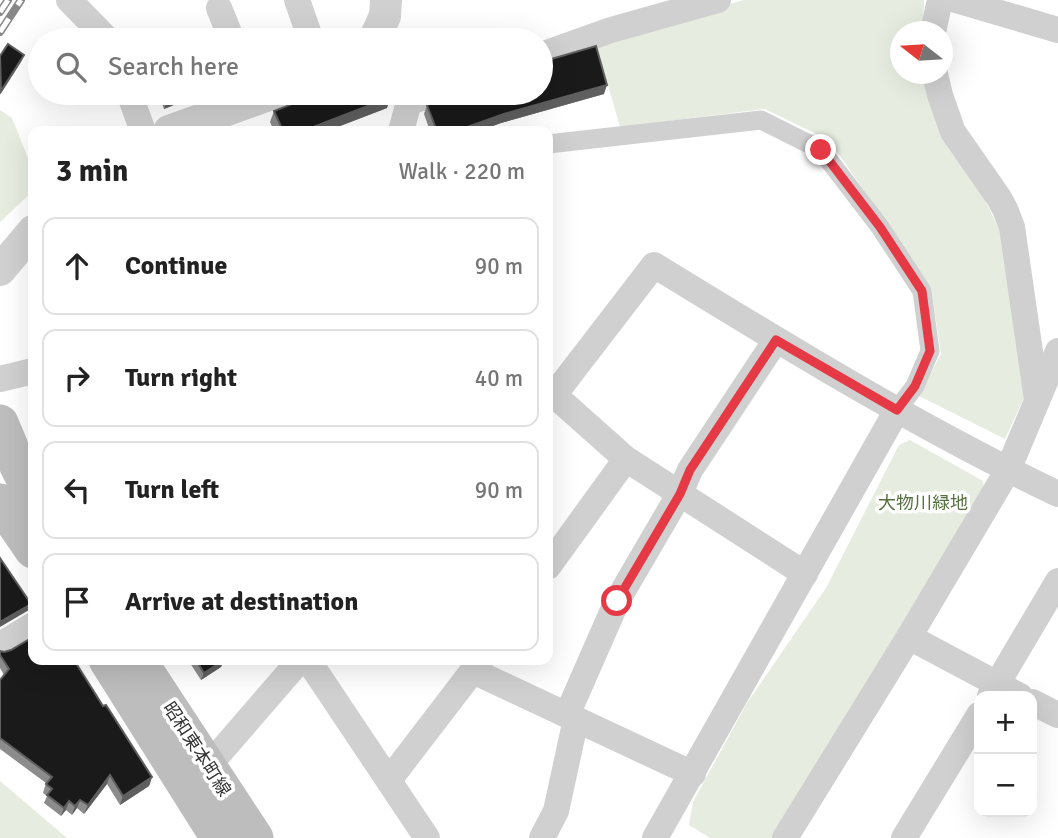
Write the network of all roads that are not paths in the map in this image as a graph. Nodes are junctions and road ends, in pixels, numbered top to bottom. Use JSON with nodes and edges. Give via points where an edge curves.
{"nodes":[{"id":1,"x":69,"y":0,"type":"edge"},
{"id":2,"x":297,"y":0,"type":"edge"},
{"id":3,"x":386,"y":0,"type":"edge"},
{"id":4,"x":718,"y":0,"type":"edge"},
{"id":5,"x":940,"y":0,"type":"edge"},
{"id":6,"x":956,"y":0,"type":"edge"},
{"id":7,"x":219,"y":8,"type":"dead end"},
{"id":8,"x":935,"y":21,"type":"edge"},
{"id":9,"x":96,"y":28,"type":"edge"},
{"id":10,"x":228,"y":28,"type":"edge"},
{"id":11,"x":307,"y":28,"type":"edge"},
{"id":12,"x":380,"y":28,"type":"edge"},
{"id":13,"x":1058,"y":30,"type":"edge"},
{"id":14,"x":553,"y":51,"type":"edge"},
{"id":15,"x":938,"y":84,"type":"edge"},
{"id":16,"x":133,"y":105,"type":"edge"},
{"id":17,"x":235,"y":105,"type":"edge"},
{"id":18,"x":403,"y":105,"type":"edge"},
{"id":19,"x":141,"y":126,"type":"edge"},
{"id":20,"x":182,"y":126,"type":"edge"},
{"id":21,"x":401,"y":126,"type":"edge"},
{"id":22,"x":553,"y":143,"type":"edge"},
{"id":23,"x":28,"y":237,"type":"edge"},
{"id":24,"x":0,"y":270,"type":"edge"},
{"id":25,"x":776,"y":340,"type":"junction"},
{"id":26,"x":1058,"y":351,"type":"edge"},
{"id":27,"x":28,"y":372,"type":"edge"},
{"id":28,"x":0,"y":379,"type":"edge"},
{"id":29,"x":553,"y":391,"type":"edge"},
{"id":30,"x":553,"y":396,"type":"edge"},
{"id":31,"x":1037,"y":401,"type":"junction"},
{"id":32,"x":897,"y":410,"type":"junction"},
{"id":33,"x":0,"y":423,"type":"edge"},
{"id":34,"x":626,"y":459,"type":"junction"},
{"id":35,"x":1008,"y":470,"type":"junction"},
{"id":36,"x":680,"y":494,"type":"junction"},
{"id":37,"x":1058,"y":494,"type":"edge"},
{"id":38,"x":16,"y":497,"type":"edge"},
{"id":39,"x":28,"y":534,"type":"edge"},
{"id":40,"x":553,"y":560,"type":"edge"},
{"id":41,"x":805,"y":574,"type":"junction"},
{"id":42,"x":1058,"y":581,"type":"edge"},
{"id":43,"x":28,"y":628,"type":"edge"},
{"id":44,"x":909,"y":637,"type":"junction"},
{"id":45,"x":0,"y":645,"type":"edge"},
{"id":46,"x":111,"y":665,"type":"edge"},
{"id":47,"x":141,"y":665,"type":"edge"},
{"id":48,"x":296,"y":665,"type":"edge"},
{"id":49,"x":311,"y":665,"type":"edge"},
{"id":50,"x":477,"y":666,"type":"edge"},
{"id":51,"x":999,"y":691,"type":"edge"},
{"id":52,"x":1003,"y":691,"type":"edge"},
{"id":53,"x":1037,"y":704,"type":"edge"},
{"id":54,"x":1058,"y":715,"type":"edge"},
{"id":55,"x":571,"y":717,"type":"junction"},
{"id":56,"x":974,"y":723,"type":"edge"},
{"id":57,"x":693,"y":774,"type":"junction"},
{"id":58,"x":198,"y":778,"type":"junction"},
{"id":59,"x":389,"y":780,"type":"junction"},
{"id":60,"x":663,"y":835,"type":"edge"},
{"id":61,"x":219,"y":838,"type":"edge"},
{"id":62,"x":255,"y":838,"type":"edge"},
{"id":63,"x":427,"y":838,"type":"edge"},
{"id":64,"x":542,"y":838,"type":"edge"},
{"id":65,"x":785,"y":838,"type":"edge"},
{"id":66,"x":904,"y":838,"type":"edge"}],
"edges":[{"from":1,"to":9,"type":"street"},
{"from":2,"to":11,"type":"street"},
{"from":3,"to":12,"type":"street"},
{"from":4,"to":14,"type":"street"},
{"from":5,"to":8,"type":"street"},
{"from":6,"to":13,"type":"street"},
{"from":7,"to":10,"type":"street"},
{"from":15,"to":31,"type":"street","via":[[953,132],[999,198],[1012,227]]},
{"from":16,"to":19,"type":"street"},
{"from":17,"to":20,"type":"street"},
{"from":18,"to":21,"type":"street"},
{"from":22,"to":32,"type":"street","via":[[761,120],[821,150],[922,291],[930,351],[915,386]]},
{"from":23,"to":24,"type":"street"},
{"from":25,"to":29,"type":"street","via":[[654,265]]},
{"from":25,"to":32,"type":"street"},
{"from":25,"to":36,"type":"street","via":[[690,470]]},
{"from":26,"to":31,"type":"street"},
{"from":27,"to":28,"type":"street"},
{"from":30,"to":34,"type":"street"},
{"from":31,"to":35,"type":"street"},
{"from":32,"to":35,"type":"street"},
{"from":32,"to":41,"type":"street"},
{"from":33,"to":38,"type":"main road"},
{"from":34,"to":36,"type":"street"},
{"from":34,"to":40,"type":"street"},
{"from":35,"to":37,"type":"street"},
{"from":35,"to":44,"type":"street"},
{"from":36,"to":41,"type":"street"},
{"from":36,"to":55,"type":"street","via":[[617,601]]},
{"from":38,"to":39,"type":"main road"},
{"from":41,"to":57,"type":"street"},
{"from":42,"to":52,"type":"street"},
{"from":43,"to":45,"type":"street"},
{"from":44,"to":51,"type":"street"},
{"from":44,"to":65,"type":"street"},
{"from":46,"to":58,"type":"main road","name":"昭和東本町線"},
{"from":47,"to":58,"type":"main road","name":"昭和東本町線"},
{"from":48,"to":58,"type":"street"},
{"from":49,"to":59,"type":"street"},
{"from":50,"to":55,"type":"street"},
{"from":50,"to":59,"type":"street"},
{"from":53,"to":54,"type":"street"},
{"from":55,"to":57,"type":"street"},
{"from":55,"to":64,"type":"street","via":[[555,811]]},
{"from":56,"to":66,"type":"street"},
{"from":57,"to":60,"type":"street"},
{"from":58,"to":61,"type":"main road","name":"昭和東本町線"},
{"from":58,"to":62,"type":"main road","name":"昭和東本町線"},
{"from":59,"to":63,"type":"street"}]}
